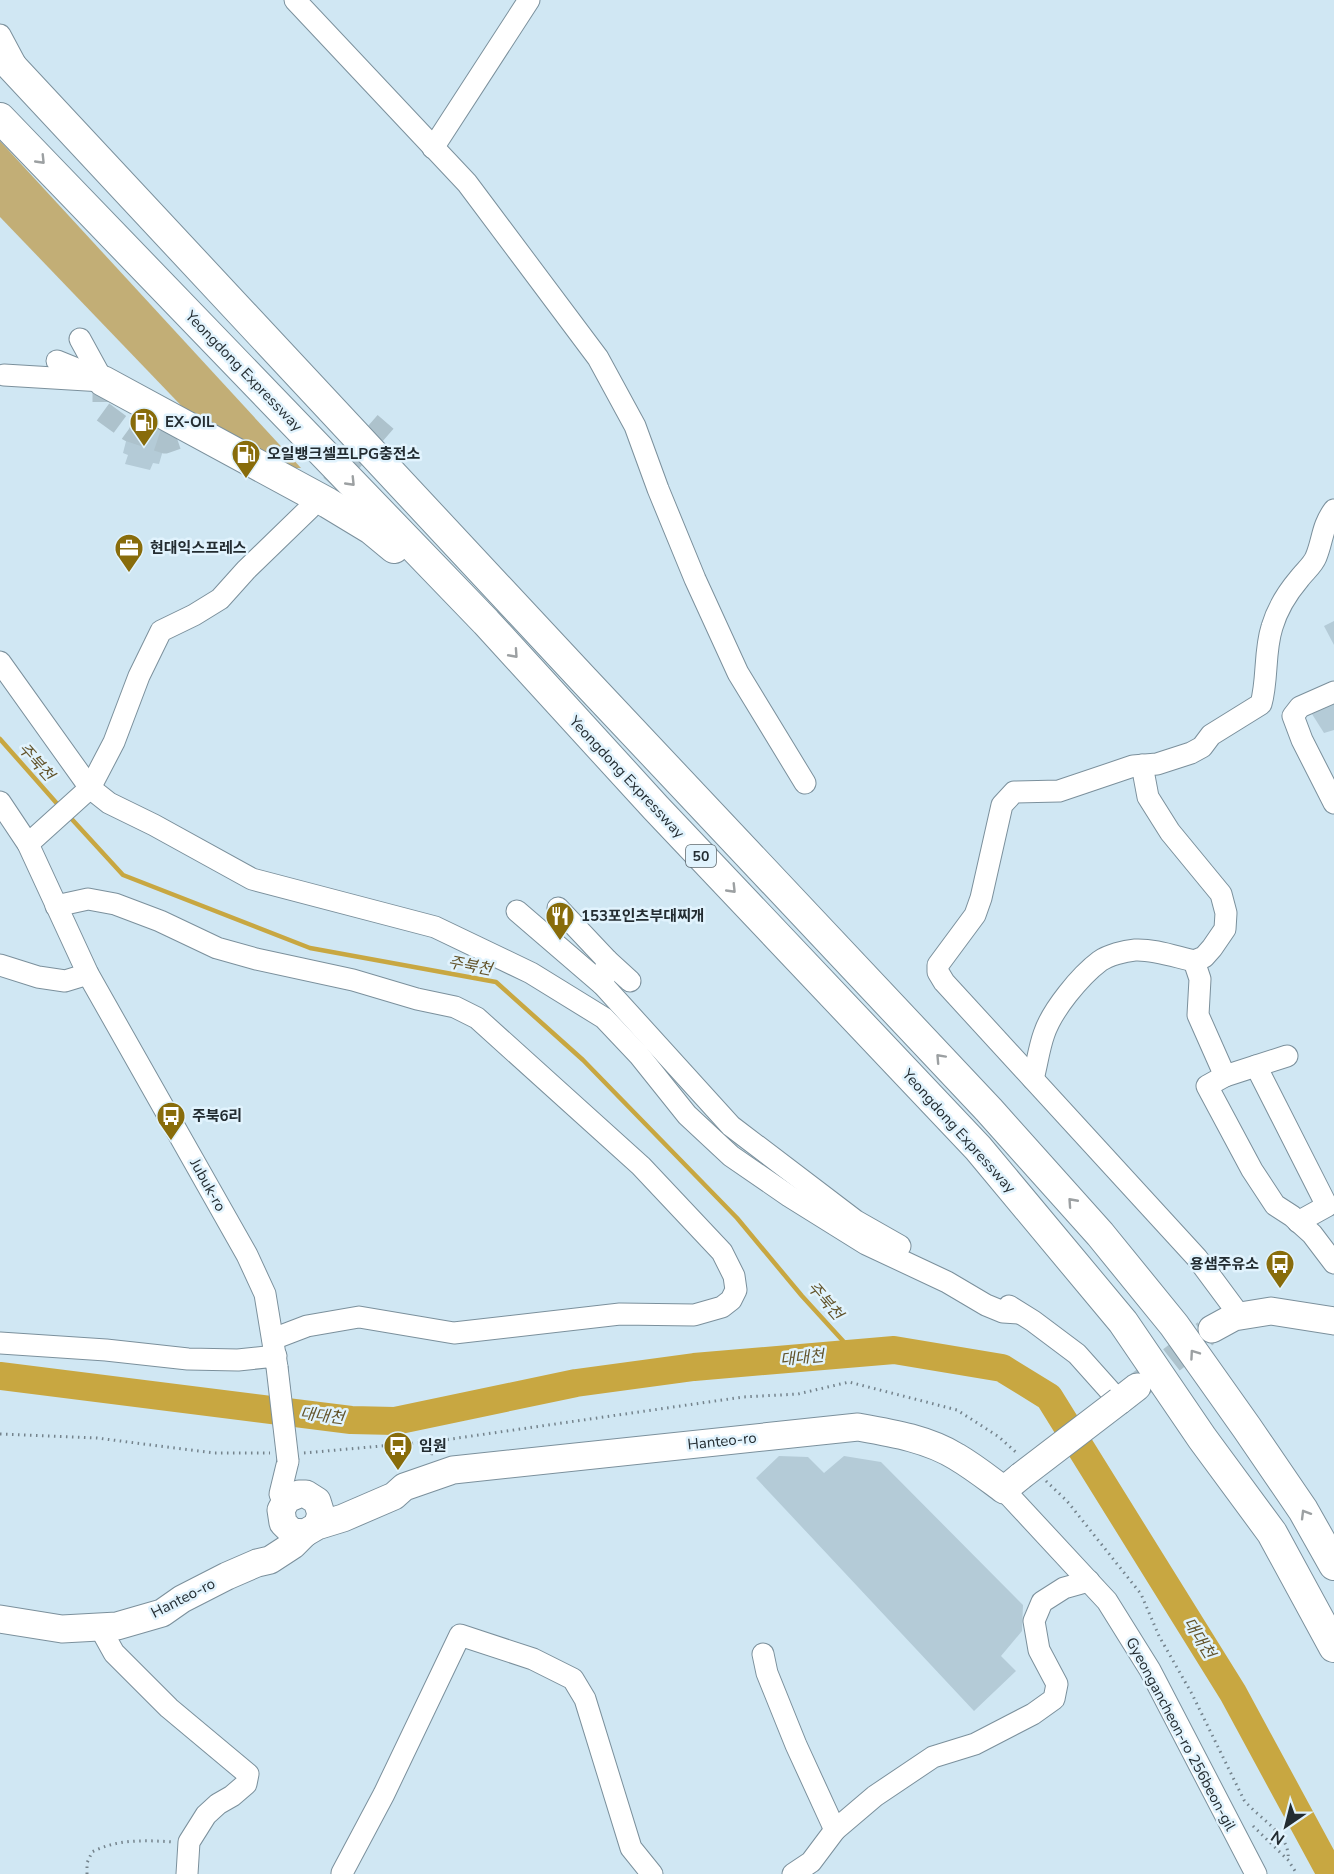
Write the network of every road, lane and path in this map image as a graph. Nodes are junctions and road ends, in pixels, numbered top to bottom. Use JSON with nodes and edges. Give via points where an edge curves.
{"nodes":[{"id":1,"x":296,"y":0,"type":"edge"},
{"id":2,"x":529,"y":0,"type":"edge"},
{"id":3,"x":0,"y":35,"type":"edge"},
{"id":4,"x":0,"y":54,"type":"edge"},
{"id":5,"x":25,"y":81,"type":"junction"},
{"id":6,"x":0,"y":118,"type":"edge"},
{"id":7,"x":433,"y":148,"type":"junction"},
{"id":8,"x":80,"y":339,"type":"dead end"},
{"id":9,"x":57,"y":361,"type":"dead end"},
{"id":10,"x":4,"y":375,"type":"dead end"},
{"id":11,"x":103,"y":381,"type":"junction"},
{"id":12,"x":310,"y":508,"type":"tunnel mouth"},
{"id":13,"x":1334,"y":510,"type":"edge"},
{"id":14,"x":486,"y":622,"type":"junction"},
{"id":15,"x":0,"y":662,"type":"edge"},
{"id":16,"x":1334,"y":692,"type":"edge"},
{"id":17,"x":1142,"y":765,"type":"junction"},
{"id":18,"x":805,"y":783,"type":"dead end"},
{"id":19,"x":90,"y":788,"type":"junction"},
{"id":20,"x":0,"y":802,"type":"edge"},
{"id":21,"x":1334,"y":803,"type":"edge"},
{"id":22,"x":33,"y":840,"type":"junction"},
{"id":23,"x":56,"y":906,"type":"junction"},
{"id":24,"x":558,"y":908,"type":"dead end"},
{"id":25,"x":517,"y":911,"type":"dead end"},
{"id":26,"x":607,"y":960,"type":"junction"},
{"id":27,"x":1194,"y":961,"type":"junction"},
{"id":28,"x":0,"y":965,"type":"edge"},
{"id":29,"x":88,"y":974,"type":"junction"},
{"id":30,"x":630,"y":981,"type":"dead end"},
{"id":31,"x":603,"y":985,"type":"junction"},
{"id":32,"x":1287,"y":1056,"type":"dead end"},
{"id":33,"x":1256,"y":1066,"type":"junction"},
{"id":34,"x":1225,"y":1076,"type":"junction"},
{"id":35,"x":1033,"y":1079,"type":"junction"},
{"id":36,"x":1298,"y":1222,"type":"junction"},
{"id":37,"x":1334,"y":1263,"type":"edge"},
{"id":38,"x":1019,"y":1313,"type":"junction"},
{"id":39,"x":1240,"y":1316,"type":"junction"},
{"id":40,"x":1334,"y":1321,"type":"edge"},
{"id":41,"x":1212,"y":1329,"type":"tunnel mouth"},
{"id":42,"x":0,"y":1343,"type":"edge"},
{"id":43,"x":275,"y":1354,"type":"junction"},
{"id":44,"x":1128,"y":1394,"type":"joint"},
{"id":45,"x":0,"y":1434,"type":"edge"},
{"id":46,"x":288,"y":1456,"type":"junction"},
{"id":47,"x":1023,"y":1476,"type":"junction"},
{"id":48,"x":404,"y":1487,"type":"junction"},
{"id":49,"x":296,"y":1503,"type":"junction"},
{"id":50,"x":311,"y":1530,"type":"junction"},
{"id":51,"x":257,"y":1563,"type":"junction"},
{"id":52,"x":1334,"y":1565,"type":"edge"},
{"id":53,"x":1089,"y":1581,"type":"junction"},
{"id":54,"x":0,"y":1619,"type":"edge"},
{"id":55,"x":99,"y":1626,"type":"junction"},
{"id":56,"x":1334,"y":1647,"type":"edge"},
{"id":57,"x":763,"y":1654,"type":"dead end"},
{"id":58,"x":1252,"y":1825,"type":"dead end"},
{"id":59,"x":836,"y":1830,"type":"junction"},
{"id":60,"x":189,"y":1842,"type":"junction"},
{"id":61,"x":1288,"y":1860,"type":"junction"},
{"id":62,"x":342,"y":1873,"type":"edge"},
{"id":63,"x":87,"y":1874,"type":"edge"},
{"id":64,"x":188,"y":1874,"type":"edge"},
{"id":65,"x":652,"y":1874,"type":"edge"},
{"id":66,"x":793,"y":1874,"type":"edge"},
{"id":67,"x":1256,"y":1874,"type":"edge"},
{"id":68,"x":1297,"y":1874,"type":"edge"}],
"edges":[{"from":1,"to":7,"type":"street"},
{"from":2,"to":7,"type":"street"},
{"from":3,"to":5,"type":"street"},
{"from":4,"to":5,"type":"highway","number":"50"},
{"from":52,"to":5,"type":"highway","number":"50","one_way":true,"via":[[1303,1510],[1174,1325],[1092,1225],[989,1110]]},
{"from":6,"to":14,"type":"highway","name":"Yeongdong Expressway","number":"50","one_way":true},
{"from":7,"to":18,"type":"street","via":[[467,183],[598,358],[635,426],[695,579],[738,673]]},
{"from":8,"to":11,"type":"street"},
{"from":9,"to":11,"type":"street"},
{"from":10,"to":11,"type":"street"},
{"from":11,"to":14,"type":"highway","via":[[371,529]]},
{"from":12,"to":19,"type":"street","via":[[220,599],[161,630],[114,742]]},
{"from":13,"to":17,"type":"street","via":[[1320,539],[1316,559],[1284,601],[1272,627],[1261,704],[1211,735],[1191,753]]},
{"from":14,"to":56,"type":"highway","name":"Yeongdong Expressway","number":"50","one_way":true,"via":[[978,1148],[1115,1313],[1272,1533]]},
{"from":15,"to":19,"type":"street"},
{"from":16,"to":21,"type":"street","via":[[1300,707],[1293,716]]},
{"from":17,"to":27,"type":"street","via":[[1148,797],[1221,894],[1225,929],[1204,957]]},
{"from":17,"to":35,"type":"street","via":[[1059,791],[1014,792],[1002,805],[975,915],[938,965],[944,982]]},
{"from":19,"to":22,"type":"street"},
{"from":19,"to":38,"type":"street","via":[[109,803],[252,879],[435,927],[531,973],[604,1018],[687,1115],[731,1156],[866,1244],[986,1305]]},
{"from":20,"to":22,"type":"street","name":"Jubuk-ro"},
{"from":22,"to":23,"type":"street","name":"Jubuk-ro"},
{"from":23,"to":29,"type":"street","name":"Jubuk-ro"},
{"from":23,"to":43,"type":"street","via":[[88,899],[115,904],[217,948],[454,1007],[477,1018],[641,1166],[722,1252],[734,1276],[736,1290],[731,1300],[722,1307],[694,1315],[620,1314],[454,1333],[358,1317],[307,1326]]},
{"from":24,"to":26,"type":"street"},
{"from":25,"to":31,"type":"street"},
{"from":26,"to":30,"type":"street"},
{"from":26,"to":31,"type":"street"},
{"from":27,"to":34,"type":"street","via":[[1200,979],[1198,1015]]},
{"from":27,"to":35,"type":"street","via":[[1136,950],[1102,960],[1055,1011],[1044,1034]]},
{"from":28,"to":29,"type":"street","via":[[65,981]]},
{"from":29,"to":43,"type":"street","name":"Jubuk-ro","via":[[247,1255],[265,1294]]},
{"from":31,"to":38,"type":"street","via":[[731,1126],[856,1221],[963,1277]]},
{"from":32,"to":33,"type":"street"},
{"from":33,"to":34,"type":"street"},
{"from":33,"to":36,"type":"street","via":[[1327,1206]]},
{"from":34,"to":36,"type":"street","via":[[1207,1086],[1220,1113],[1275,1205]]},
{"from":35,"to":39,"type":"street","via":[[1197,1258]]},
{"from":36,"to":37,"type":"street"},
{"from":38,"to":44,"type":"street"},
{"from":39,"to":40,"type":"main road","via":[[1271,1311]]},
{"from":39,"to":41,"type":"main road"},
{"from":42,"to":43,"type":"street","via":[[188,1359],[238,1360]]},
{"from":43,"to":46,"type":"street","name":"Jubuk-ro","bridge":true},
{"from":44,"to":47,"type":"main road","bridge":true},
{"from":45,"to":46,"type":"path","via":[[97,1438],[214,1453]]},
{"from":46,"to":47,"type":"path","via":[[437,1441],[742,1397],[798,1394],[849,1382],[957,1410],[999,1437]]},
{"from":46,"to":49,"type":"street","name":"Jubuk-ro","via":[[297,1486]]},
{"from":47,"to":48,"type":"main road","name":"Hanteo-ro","via":[[901,1435],[858,1427],[453,1470]]},
{"from":47,"to":53,"type":"street","name":"Gyeongancheon-ro 256beon-gil"},
{"from":47,"to":61,"type":"path","via":[[1067,1501],[1141,1594],[1244,1800],[1286,1844]]},
{"from":48,"to":49,"type":"main road","name":"Hanteo-ro"},
{"from":48,"to":50,"type":"main road","name":"Hanteo-ro","via":[[394,1496]]},
{"from":49,"to":50,"type":"main road","via":[[287,1528],[292,1532]]},
{"from":49,"to":50,"type":"main road","via":[[317,1502],[321,1514]]},
{"from":49,"to":51,"type":"main road"},
{"from":50,"to":51,"type":"main road","name":"Hanteo-ro","via":[[270,1560]]},
{"from":51,"to":55,"type":"main road","name":"Hanteo-ro","via":[[182,1599],[162,1613],[117,1626]]},
{"from":53,"to":59,"type":"street","via":[[1064,1588],[1042,1602],[1034,1621],[1039,1650],[1057,1684],[1054,1698],[1033,1714],[975,1744],[933,1757],[874,1796]]},
{"from":53,"to":67,"type":"street","name":"Gyeongancheon-ro 256beon-gil","via":[[1107,1601],[1150,1670]]},
{"from":54,"to":55,"type":"main road","name":"Hanteo-ro","via":[[62,1629]]},
{"from":55,"to":60,"type":"street","via":[[114,1653],[169,1708],[248,1774],[246,1784],[206,1815]]},
{"from":57,"to":59,"type":"street","via":[[796,1745]]},
{"from":58,"to":61,"type":"path"},
{"from":59,"to":66,"type":"street","via":[[811,1862]]},
{"from":60,"to":63,"type":"path","via":[[110,1844],[92,1852]]},
{"from":60,"to":64,"type":"street"},
{"from":61,"to":68,"type":"path"},
{"from":62,"to":65,"type":"street","via":[[460,1635],[534,1659],[573,1679],[585,1700],[631,1848]]}]}
